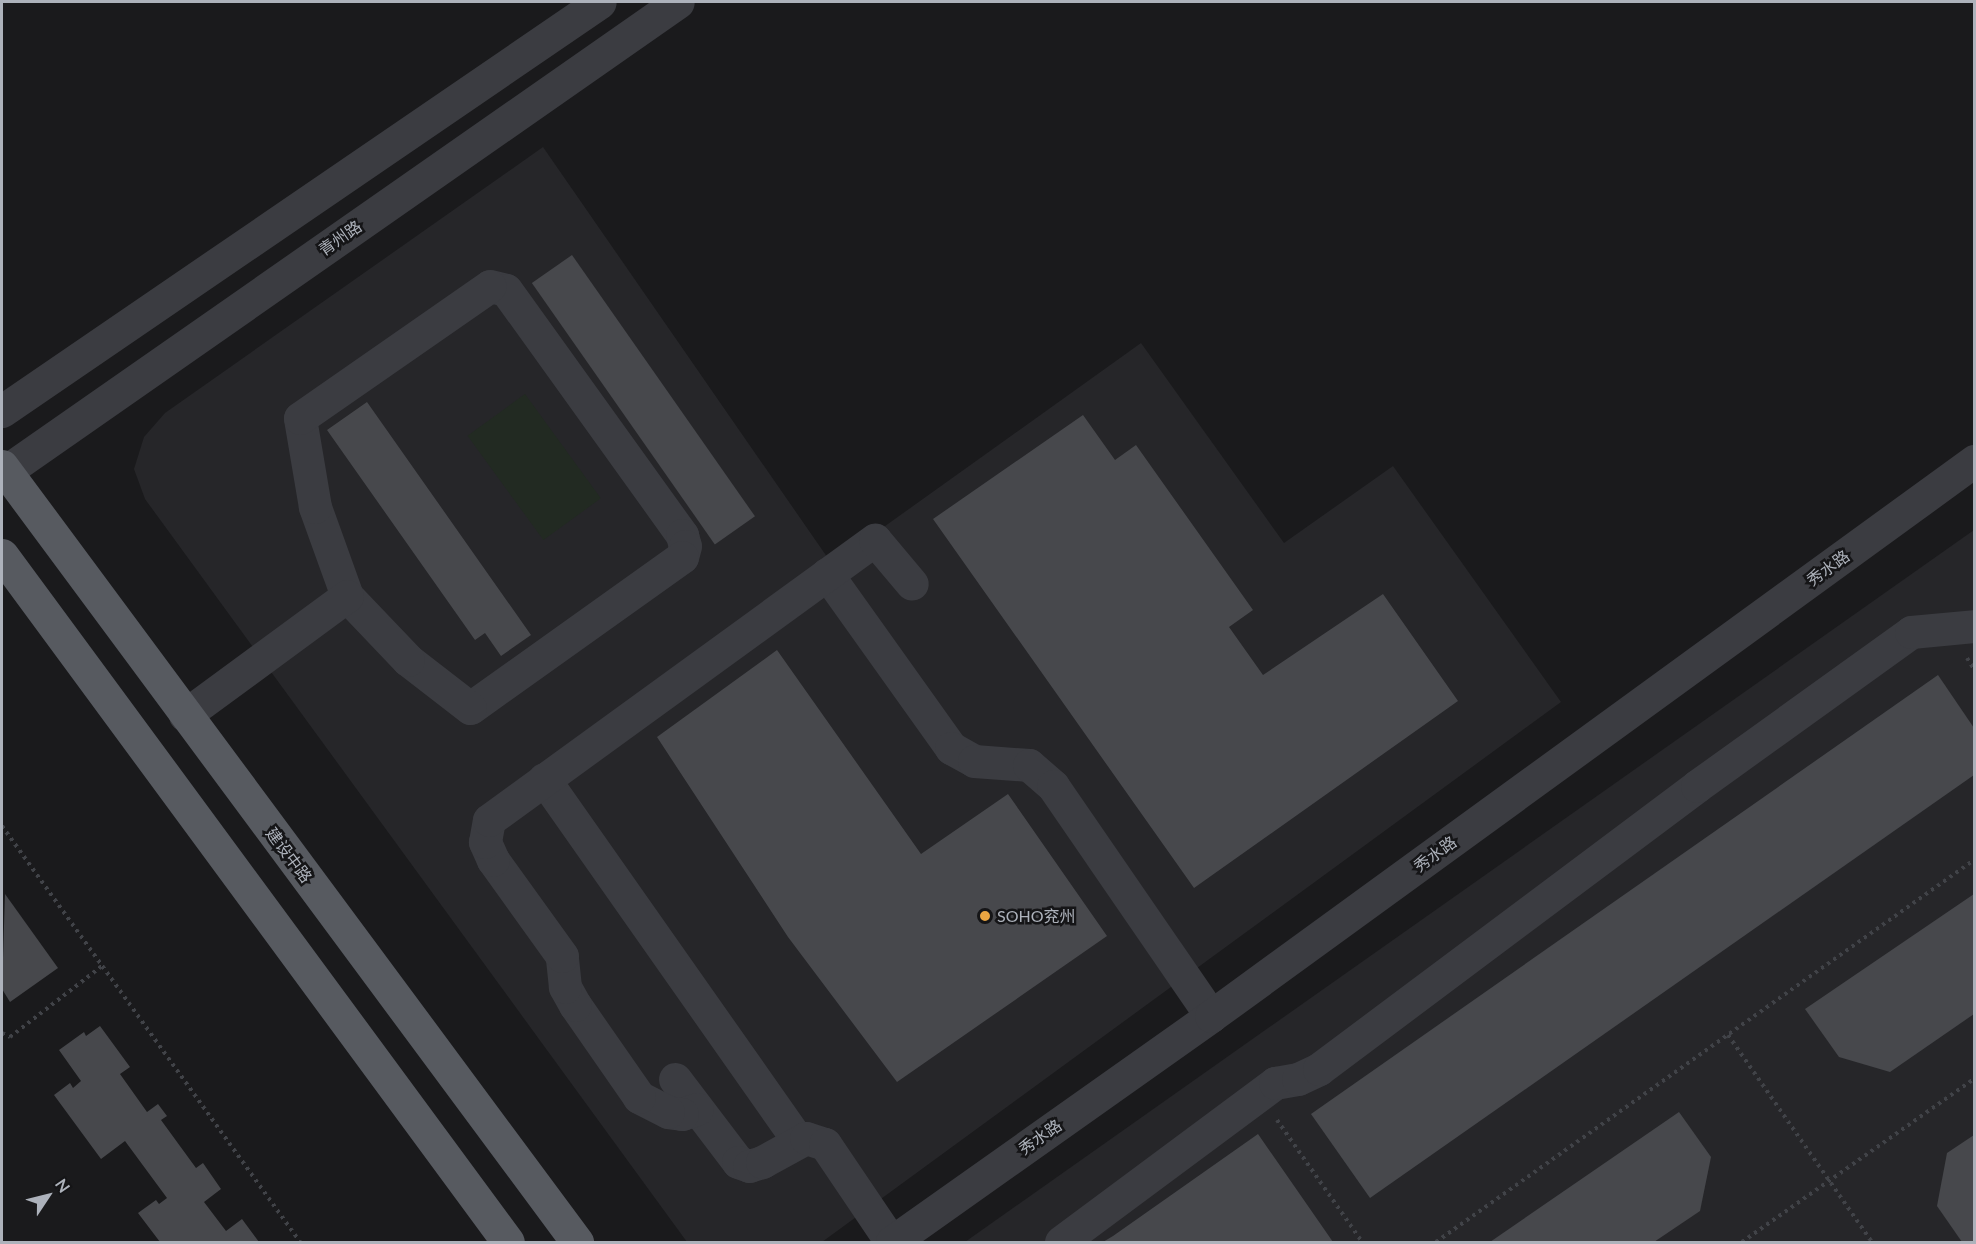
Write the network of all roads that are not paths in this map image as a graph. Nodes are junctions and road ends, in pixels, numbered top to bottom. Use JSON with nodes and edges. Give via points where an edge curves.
{"nodes":[{"id":1,"x":600,"y":2,"type":"edge"},
{"id":2,"x":678,"y":2,"type":"edge"},
{"id":3,"x":2,"y":411,"type":"edge"},
{"id":4,"x":1974,"y":461,"type":"edge"},
{"id":5,"x":3,"y":470,"type":"edge"},
{"id":6,"x":2,"y":555,"type":"edge"},
{"id":7,"x":827,"y":574,"type":"junction"},
{"id":8,"x":912,"y":584,"type":"dead end"},
{"id":9,"x":347,"y":596,"type":"junction"},
{"id":10,"x":1974,"y":626,"type":"edge"},
{"id":11,"x":185,"y":715,"type":"junction"},
{"id":12,"x":544,"y":779,"type":"junction"},
{"id":13,"x":1211,"y":1016,"type":"junction"},
{"id":14,"x":675,"y":1079,"type":"dead end"},
{"id":15,"x":697,"y":1109,"type":"junction"},
{"id":16,"x":798,"y":1142,"type":"junction"},
{"id":17,"x":508,"y":1242,"type":"edge"},
{"id":18,"x":578,"y":1242,"type":"edge"},
{"id":19,"x":892,"y":1242,"type":"edge"},
{"id":20,"x":1061,"y":1242,"type":"edge"}],
"edges":[{"from":1,"to":3,"type":"street"},
{"from":2,"to":5,"type":"street","name":"青州路"},
{"from":4,"to":13,"type":"street","name":"秀水路"},
{"from":5,"to":11,"type":"main road","name":"建设中路"},
{"from":6,"to":17,"type":"main road"},
{"from":7,"to":8,"type":"street","via":[[875,540]]},
{"from":7,"to":12,"type":"street"},
{"from":7,"to":13,"type":"street","via":[[951,748],[974,761],[1029,765],[1053,786]]},
{"from":9,"to":9,"type":"street","via":[[408,660],[470,708],[682,557],[682,535],[506,290],[499,286],[490,286],[300,418],[315,507]]},
{"from":9,"to":11,"type":"street"},
{"from":10,"to":20,"type":"street","via":[[1911,632],[1696,786],[1319,1069],[1298,1079],[1275,1083]]},
{"from":11,"to":18,"type":"main road","name":"建设中路"},
{"from":12,"to":15,"type":"street","via":[[494,813],[484,832],[485,842],[562,956],[565,987],[575,1005],[639,1097],[668,1112],[682,1114]]},
{"from":12,"to":16,"type":"street"},
{"from":13,"to":19,"type":"street","name":"秀水路"},
{"from":14,"to":15,"type":"street"},
{"from":15,"to":16,"type":"street","via":[[738,1162],[749,1166]]},
{"from":16,"to":19,"type":"street","via":[[815,1138],[825,1144]]}]}
